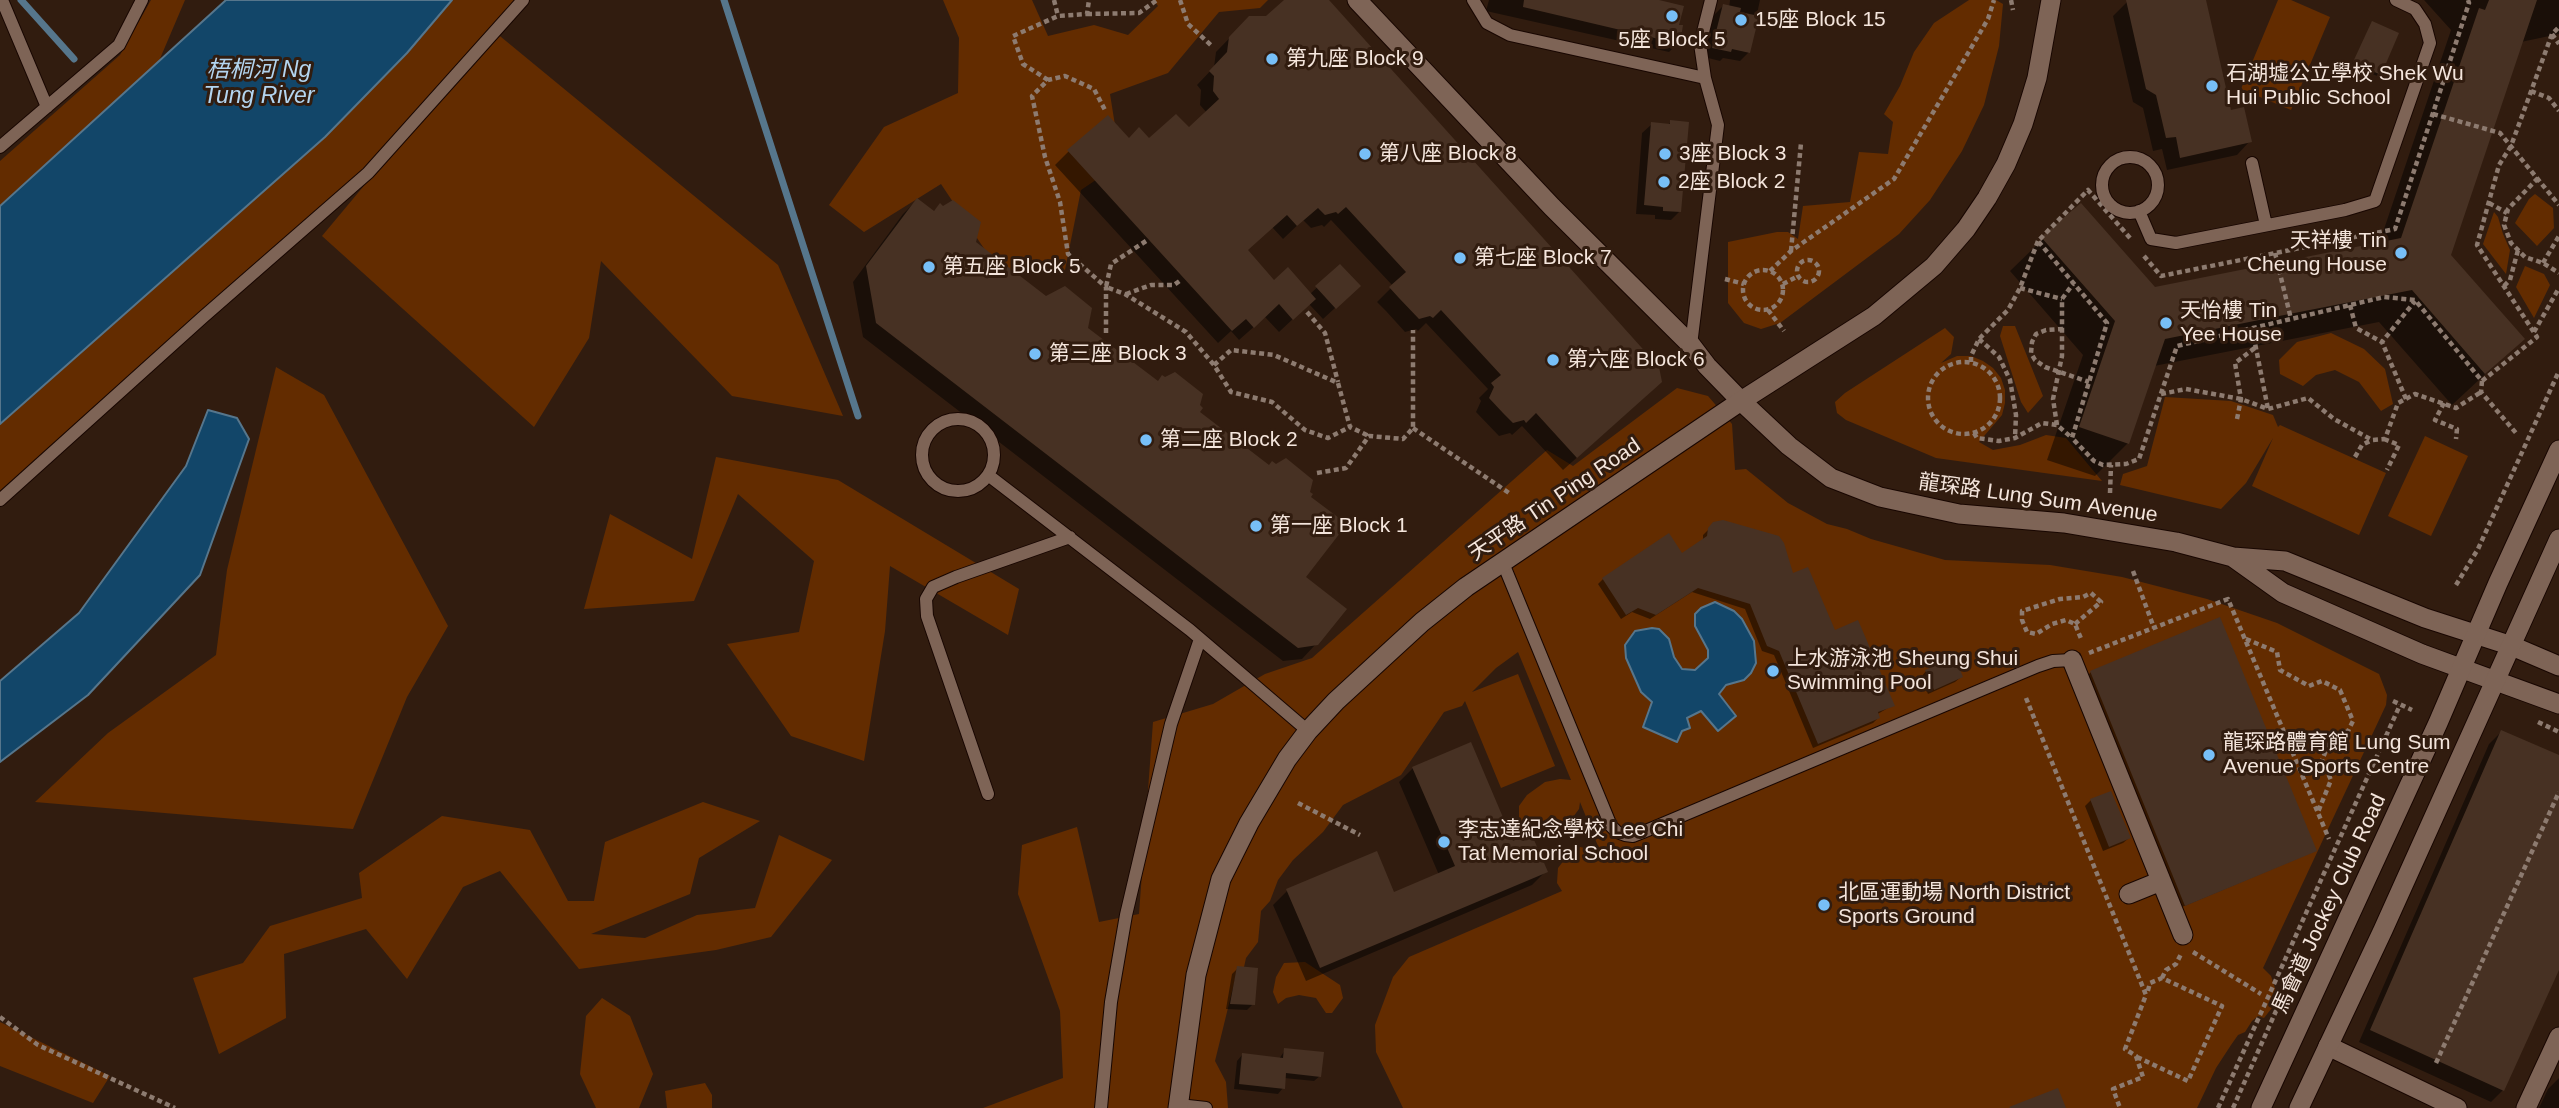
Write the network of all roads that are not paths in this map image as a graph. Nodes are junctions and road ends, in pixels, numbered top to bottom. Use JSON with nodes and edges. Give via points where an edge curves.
{"nodes":[{"id":1,"x":2,"y":0,"type":"edge"},
{"id":2,"x":142,"y":0,"type":"edge"},
{"id":3,"x":523,"y":0,"type":"edge"},
{"id":4,"x":1357,"y":0,"type":"edge"},
{"id":5,"x":1473,"y":0,"type":"edge"},
{"id":6,"x":1711,"y":0,"type":"edge"},
{"id":7,"x":2051,"y":0,"type":"edge"},
{"id":8,"x":2396,"y":0,"type":"edge"},
{"id":9,"x":1705,"y":79,"type":"junction"},
{"id":10,"x":47,"y":107,"type":"junction"},
{"id":11,"x":0,"y":147,"type":"edge"},
{"id":12,"x":2252,"y":163,"type":"dead end"},
{"id":13,"x":2139,"y":211,"type":"junction"},
{"id":14,"x":2266,"y":225,"type":"junction"},
{"id":15,"x":1691,"y":345,"type":"junction"},
{"id":16,"x":1741,"y":401,"type":"junction"},
{"id":17,"x":2559,"y":450,"type":"edge"},
{"id":18,"x":988,"y":475,"type":"junction"},
{"id":19,"x":0,"y":500,"type":"edge"},
{"id":20,"x":1070,"y":537,"type":"junction"},
{"id":21,"x":2559,"y":540,"type":"edge"},
{"id":22,"x":2233,"y":557,"type":"junction"},
{"id":23,"x":1503,"y":563,"type":"junction"},
{"id":24,"x":2476,"y":634,"type":"junction"},
{"id":25,"x":1200,"y":639,"type":"junction"},
{"id":26,"x":2512,"y":646,"type":"junction"},
{"id":27,"x":2072,"y":660,"type":"joint"},
{"id":28,"x":2559,"y":666,"type":"edge"},
{"id":29,"x":2461,"y":669,"type":"junction"},
{"id":30,"x":2496,"y":681,"type":"junction"},
{"id":31,"x":2559,"y":704,"type":"edge"},
{"id":32,"x":1308,"y":731,"type":"junction"},
{"id":33,"x":988,"y":794,"type":"dead end"},
{"id":34,"x":2161,"y":881,"type":"junction"},
{"id":35,"x":2129,"y":894,"type":"dead end"},
{"id":36,"x":2183,"y":935,"type":"dead end"},
{"id":37,"x":2559,"y":1037,"type":"edge"},
{"id":38,"x":2328,"y":1046,"type":"junction"},
{"id":39,"x":2302,"y":1105,"type":"edge"},
{"id":40,"x":1178,"y":1107,"type":"edge"},
{"id":41,"x":1101,"y":1108,"type":"edge"},
{"id":42,"x":1206,"y":1108,"type":"edge"},
{"id":43,"x":2261,"y":1108,"type":"edge"},
{"id":44,"x":2457,"y":1108,"type":"edge"},
{"id":45,"x":2526,"y":1108,"type":"edge"}],
"edges":[{"from":1,"to":10,"type":"lane"},
{"from":2,"to":10,"type":"lane","via":[[118,45]]},
{"from":3,"to":19,"type":"lane","via":[[368,173]]},
{"from":4,"to":15,"type":"street","name":"龍琛路 Lung Sum Avenue","via":[[1552,207]]},
{"from":5,"to":9,"type":"lane","via":[[1487,23],[1510,35]]},
{"from":6,"to":9,"type":"lane","via":[[1700,44]]},
{"from":7,"to":16,"type":"street","name":"天平路 Tin Ping Road","via":[[2037,78],[2023,124],[2006,164],[1966,229],[1934,266],[1874,316]]},
{"from":8,"to":14,"type":"lane","via":[[2415,9],[2430,43],[2375,201]]},
{"from":9,"to":15,"type":"lane","via":[[1718,125]]},
{"from":10,"to":11,"type":"lane"},
{"from":12,"to":14,"type":"lane"},
{"from":13,"to":13,"type":"lane","via":[[2120,211],[2102,190],[2105,172],[2118,159],[2136,157],[2156,174],[2153,201]]},
{"from":13,"to":14,"type":"lane","via":[[2151,239],[2176,243]]},
{"from":15,"to":16,"type":"street","name":"龍琛路 Lung Sum Avenue"},
{"from":16,"to":22,"type":"street","name":"龍琛路 Lung Sum Avenue","via":[[1788,446],[1831,478],[1880,497],[1959,514],[2064,523],[2176,542]]},
{"from":16,"to":23,"type":"street","name":"天平路 Tin Ping Road"},
{"from":17,"to":24,"type":"street","name":"馬會道 Jockey Club Road"},
{"from":18,"to":18,"type":"lane","via":[[967,490],[948,490],[933,482],[922,460],[931,430],[960,419],[979,426],[993,448]]},
{"from":18,"to":20,"type":"lane"},
{"from":20,"to":25,"type":"lane"},
{"from":20,"to":33,"type":"lane","via":[[933,587],[926,599],[927,616]]},
{"from":21,"to":26,"type":"street"},
{"from":22,"to":24,"type":"street","name":"龍琛路 Lung Sum Avenue","via":[[2285,561]]},
{"from":22,"to":29,"type":"street","name":"龍琛路 Lung Sum Avenue","via":[[2283,593]]},
{"from":23,"to":27,"type":"lane","via":[[1611,826],[1625,835],[1648,831],[2038,666]]},
{"from":23,"to":32,"type":"street","name":"天平路 Tin Ping Road","via":[[1422,622]]},
{"from":24,"to":26,"type":"street","name":"龍琛路 Lung Sum Avenue"},
{"from":24,"to":29,"type":"street","name":"馬會道 Jockey Club Road"},
{"from":25,"to":32,"type":"lane"},
{"from":25,"to":41,"type":"lane","via":[[1171,724],[1126,915],[1111,1002]]},
{"from":26,"to":28,"type":"street","name":"龍琛路 Lung Sum Avenue"},
{"from":26,"to":30,"type":"street"},
{"from":27,"to":34,"type":"street"},
{"from":29,"to":30,"type":"street","name":"龍琛路 Lung Sum Avenue"},
{"from":29,"to":43,"type":"street","name":"馬會道 Jockey Club Road"},
{"from":30,"to":31,"type":"street","name":"龍琛路 Lung Sum Avenue"},
{"from":30,"to":38,"type":"street"},
{"from":32,"to":40,"type":"street","name":"天平路 Tin Ping Road","via":[[1249,823],[1221,879],[1196,975]]},
{"from":34,"to":35,"type":"street"},
{"from":34,"to":36,"type":"street"},
{"from":37,"to":45,"type":"street"},
{"from":38,"to":39,"type":"street"},
{"from":38,"to":44,"type":"street"},
{"from":40,"to":42,"type":"lane"}]}
